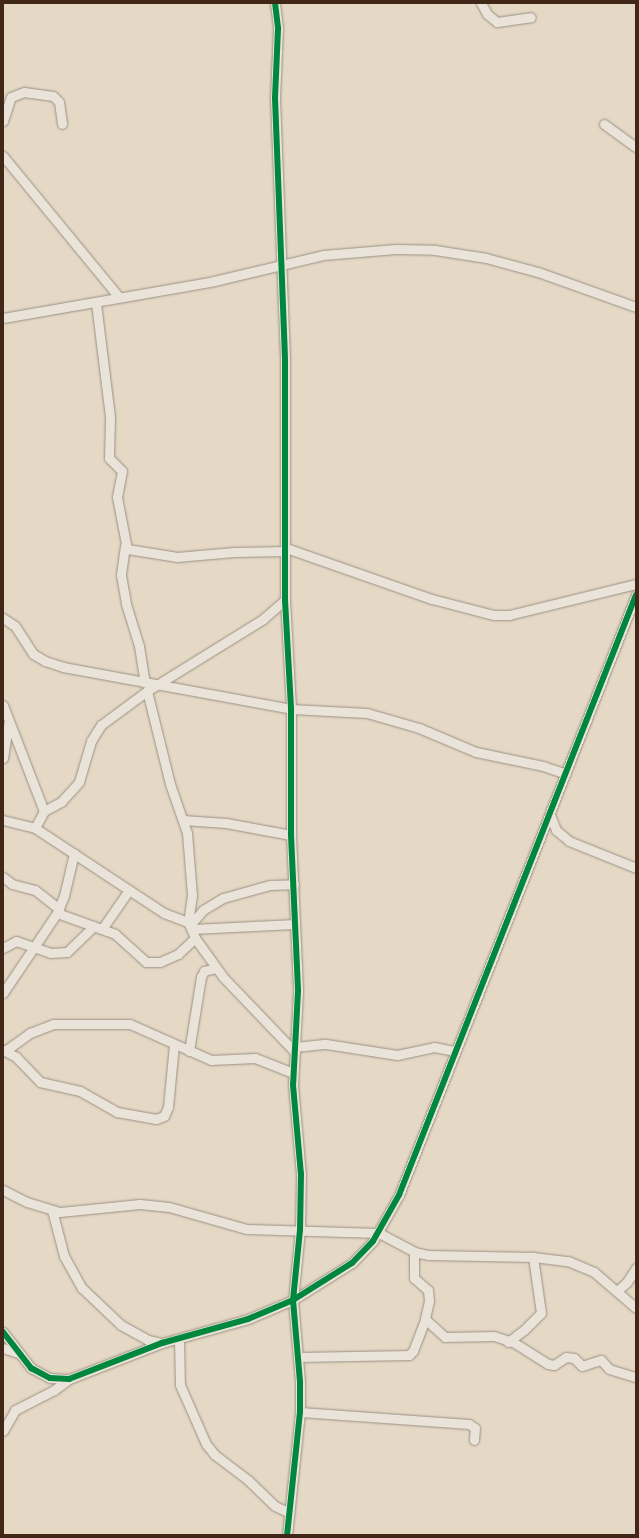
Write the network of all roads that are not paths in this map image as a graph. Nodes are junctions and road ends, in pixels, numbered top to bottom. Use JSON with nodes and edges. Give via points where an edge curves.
{"nodes":[{"id":1,"x":276,"y":3,"type":"edge"},
{"id":2,"x":481,"y":3,"type":"edge"},
{"id":3,"x":531,"y":17,"type":"dead end"},
{"id":4,"x":3,"y":121,"type":"edge"},
{"id":5,"x":62,"y":124,"type":"dead end"},
{"id":6,"x":604,"y":124,"type":"dead end"},
{"id":7,"x":636,"y":147,"type":"edge"},
{"id":8,"x":3,"y":156,"type":"edge"},
{"id":9,"x":283,"y":264,"type":"junction"},
{"id":10,"x":119,"y":298,"type":"junction"},
{"id":11,"x":96,"y":303,"type":"junction"},
{"id":12,"x":636,"y":307,"type":"edge"},
{"id":13,"x":3,"y":318,"type":"edge"},
{"id":14,"x":126,"y":546,"type":"junction"},
{"id":15,"x":286,"y":549,"type":"junction"},
{"id":16,"x":636,"y":584,"type":"edge"},
{"id":17,"x":636,"y":595,"type":"edge"},
{"id":18,"x":285,"y":600,"type":"junction"},
{"id":19,"x":3,"y":618,"type":"edge"},
{"id":20,"x":157,"y":684,"type":"junction"},
{"id":21,"x":146,"y":687,"type":"junction"},
{"id":22,"x":3,"y":705,"type":"edge"},
{"id":23,"x":291,"y":709,"type":"junction"},
{"id":24,"x":9,"y":721,"type":"junction"},
{"id":25,"x":3,"y":758,"type":"edge"},
{"id":26,"x":566,"y":774,"type":"junction"},
{"id":27,"x":44,"y":810,"type":"junction"},
{"id":28,"x":550,"y":815,"type":"junction"},
{"id":29,"x":3,"y":820,"type":"edge"},
{"id":30,"x":183,"y":820,"type":"junction"},
{"id":31,"x":35,"y":828,"type":"junction"},
{"id":32,"x":291,"y":835,"type":"junction"},
{"id":33,"x":562,"y":835,"type":"junction"},
{"id":34,"x":542,"y":837,"type":"junction"},
{"id":35,"x":74,"y":853,"type":"junction"},
{"id":36,"x":636,"y":868,"type":"edge"},
{"id":37,"x":3,"y":877,"type":"edge"},
{"id":38,"x":294,"y":884,"type":"junction"},
{"id":39,"x":129,"y":890,"type":"junction"},
{"id":40,"x":58,"y":911,"type":"junction"},
{"id":41,"x":295,"y":924,"type":"junction"},
{"id":42,"x":98,"y":928,"type":"junction"},
{"id":43,"x":191,"y":929,"type":"junction"},
{"id":44,"x":3,"y":948,"type":"edge"},
{"id":45,"x":33,"y":948,"type":"junction"},
{"id":46,"x":216,"y":968,"type":"junction"},
{"id":47,"x":3,"y":993,"type":"edge"},
{"id":48,"x":174,"y":1045,"type":"junction"},
{"id":49,"x":4,"y":1050,"type":"edge"},
{"id":50,"x":295,"y":1050,"type":"junction"},
{"id":51,"x":189,"y":1051,"type":"junction"},
{"id":52,"x":454,"y":1051,"type":"junction"},
{"id":53,"x":293,"y":1073,"type":"junction"},
{"id":54,"x":3,"y":1190,"type":"edge"},
{"id":55,"x":52,"y":1210,"type":"junction"},
{"id":56,"x":300,"y":1230,"type":"junction"},
{"id":57,"x":379,"y":1234,"type":"junction"},
{"id":58,"x":414,"y":1252,"type":"junction"},
{"id":59,"x":533,"y":1256,"type":"junction"},
{"id":60,"x":636,"y":1268,"type":"edge"},
{"id":61,"x":617,"y":1291,"type":"junction"},
{"id":62,"x":293,"y":1300,"type":"junction"},
{"id":63,"x":636,"y":1308,"type":"edge"},
{"id":64,"x":425,"y":1319,"type":"junction"},
{"id":65,"x":3,"y":1332,"type":"edge"},
{"id":66,"x":179,"y":1339,"type":"junction"},
{"id":67,"x":508,"y":1342,"type":"junction"},
{"id":68,"x":162,"y":1343,"type":"junction"},
{"id":69,"x":3,"y":1348,"type":"edge"},
{"id":70,"x":20,"y":1354,"type":"junction"},
{"id":71,"x":298,"y":1357,"type":"junction"},
{"id":72,"x":636,"y":1377,"type":"edge"},
{"id":73,"x":69,"y":1379,"type":"junction"},
{"id":74,"x":300,"y":1412,"type":"junction"},
{"id":75,"x":3,"y":1431,"type":"edge"},
{"id":76,"x":474,"y":1440,"type":"dead end"},
{"id":77,"x":288,"y":1512,"type":"junction"},
{"id":78,"x":287,"y":1535,"type":"edge"}],
"edges":[{"from":1,"to":9,"type":"street","via":[[278,29],[275,98]]},
{"from":2,"to":3,"type":"street","via":[[487,14],[497,22]]},
{"from":4,"to":5,"type":"street","via":[[12,97],[24,92],[53,96],[60,102]]},
{"from":6,"to":7,"type":"street"},
{"from":8,"to":10,"type":"street"},
{"from":9,"to":10,"type":"street","via":[[214,281]]},
{"from":9,"to":12,"type":"street","via":[[323,255],[396,249],[435,250],[486,258],[538,272]]},
{"from":9,"to":15,"type":"street"},
{"from":10,"to":11,"type":"street"},
{"from":11,"to":13,"type":"street"},
{"from":11,"to":14,"type":"street","via":[[110,417],[109,458],[122,471],[116,497]]},
{"from":14,"to":15,"type":"street","via":[[133,552],[177,557]]},
{"from":14,"to":21,"type":"street","via":[[121,575],[126,604],[139,646]]},
{"from":15,"to":16,"type":"street","via":[[432,599],[494,615],[509,614]]},
{"from":15,"to":18,"type":"street"},
{"from":17,"to":26,"type":"street"},
{"from":18,"to":20,"type":"street","via":[[263,619]]},
{"from":18,"to":23,"type":"street"},
{"from":19,"to":21,"type":"street","via":[[13,624],[30,650],[45,662]]},
{"from":20,"to":21,"type":"street"},
{"from":20,"to":23,"type":"street"},
{"from":21,"to":27,"type":"street","via":[[102,725],[92,741],[79,782],[61,802]]},
{"from":21,"to":30,"type":"street","via":[[170,784]]},
{"from":22,"to":24,"type":"street"},
{"from":23,"to":26,"type":"street","via":[[363,713],[392,719],[476,752]]},
{"from":23,"to":32,"type":"street"},
{"from":24,"to":25,"type":"street"},
{"from":24,"to":27,"type":"street"},
{"from":26,"to":28,"type":"street"},
{"from":27,"to":31,"type":"street"},
{"from":28,"to":33,"type":"street"},
{"from":28,"to":34,"type":"street"},
{"from":29,"to":31,"type":"street"},
{"from":30,"to":32,"type":"street","via":[[226,823]]},
{"from":30,"to":43,"type":"street","via":[[187,833],[192,889]]},
{"from":31,"to":35,"type":"street"},
{"from":32,"to":38,"type":"street"},
{"from":33,"to":34,"type":"street","via":[[550,833]]},
{"from":33,"to":36,"type":"street","via":[[582,847]]},
{"from":34,"to":52,"type":"street"},
{"from":35,"to":39,"type":"street"},
{"from":35,"to":40,"type":"street"},
{"from":37,"to":40,"type":"street","via":[[12,884],[40,893]]},
{"from":38,"to":41,"type":"street"},
{"from":38,"to":43,"type":"street","via":[[270,885],[223,898],[202,910]]},
{"from":39,"to":42,"type":"street"},
{"from":39,"to":43,"type":"street"},
{"from":40,"to":42,"type":"street"},
{"from":40,"to":45,"type":"street"},
{"from":41,"to":43,"type":"street"},
{"from":41,"to":50,"type":"street","via":[[298,991]]},
{"from":42,"to":43,"type":"street","via":[[132,947],[141,959],[153,963],[178,954]]},
{"from":42,"to":45,"type":"street","via":[[67,952],[59,954]]},
{"from":43,"to":46,"type":"street"},
{"from":44,"to":45,"type":"street","via":[[16,941]]},
{"from":45,"to":47,"type":"street"},
{"from":46,"to":50,"type":"street"},
{"from":46,"to":51,"type":"street","via":[[202,974],[192,1017]]},
{"from":48,"to":49,"type":"street","via":[[130,1024],[62,1023],[30,1033]]},
{"from":48,"to":49,"type":"street","via":[[168,1107],[164,1116],[156,1119],[117,1112],[80,1091],[40,1082],[16,1057]]},
{"from":48,"to":51,"type":"street"},
{"from":50,"to":52,"type":"street","via":[[326,1044],[397,1055],[434,1047]]},
{"from":50,"to":53,"type":"street"},
{"from":51,"to":53,"type":"street","via":[[218,1061],[262,1059]]},
{"from":52,"to":57,"type":"street","via":[[399,1195]]},
{"from":53,"to":56,"type":"street","via":[[301,1174]]},
{"from":54,"to":55,"type":"street"},
{"from":55,"to":56,"type":"street","via":[[75,1212],[114,1205],[140,1204],[169,1207],[239,1228]]},
{"from":55,"to":68,"type":"street","via":[[64,1256],[82,1288],[121,1325],[148,1340]]},
{"from":56,"to":57,"type":"street"},
{"from":56,"to":62,"type":"street"},
{"from":57,"to":58,"type":"street"},
{"from":57,"to":62,"type":"street","via":[[352,1263]]},
{"from":58,"to":59,"type":"street","via":[[438,1256]]},
{"from":58,"to":64,"type":"street","via":[[414,1278],[428,1290],[429,1301]]},
{"from":59,"to":61,"type":"street","via":[[576,1263],[594,1272]]},
{"from":59,"to":67,"type":"street","via":[[540,1312],[524,1330]]},
{"from":60,"to":61,"type":"street","via":[[628,1282]]},
{"from":61,"to":63,"type":"street"},
{"from":62,"to":66,"type":"street","via":[[248,1319]]},
{"from":62,"to":71,"type":"street"},
{"from":64,"to":67,"type":"street","via":[[445,1337],[494,1336]]},
{"from":64,"to":71,"type":"street","via":[[413,1351],[409,1355]]},
{"from":65,"to":70,"type":"street"},
{"from":66,"to":68,"type":"street"},
{"from":66,"to":77,"type":"street","via":[[180,1385],[206,1444],[215,1455],[248,1480],[275,1506]]},
{"from":67,"to":72,"type":"street","via":[[548,1364],[554,1365],[566,1357],[574,1358],[582,1366],[601,1360],[609,1369]]},
{"from":68,"to":73,"type":"street"},
{"from":69,"to":70,"type":"street"},
{"from":70,"to":73,"type":"street","via":[[30,1368],[44,1376],[57,1380]]},
{"from":71,"to":74,"type":"street"},
{"from":73,"to":75,"type":"street","via":[[54,1390],[14,1410]]},
{"from":74,"to":76,"type":"street","via":[[469,1424],[475,1428]]},
{"from":74,"to":77,"type":"street"},
{"from":77,"to":78,"type":"street"}]}
